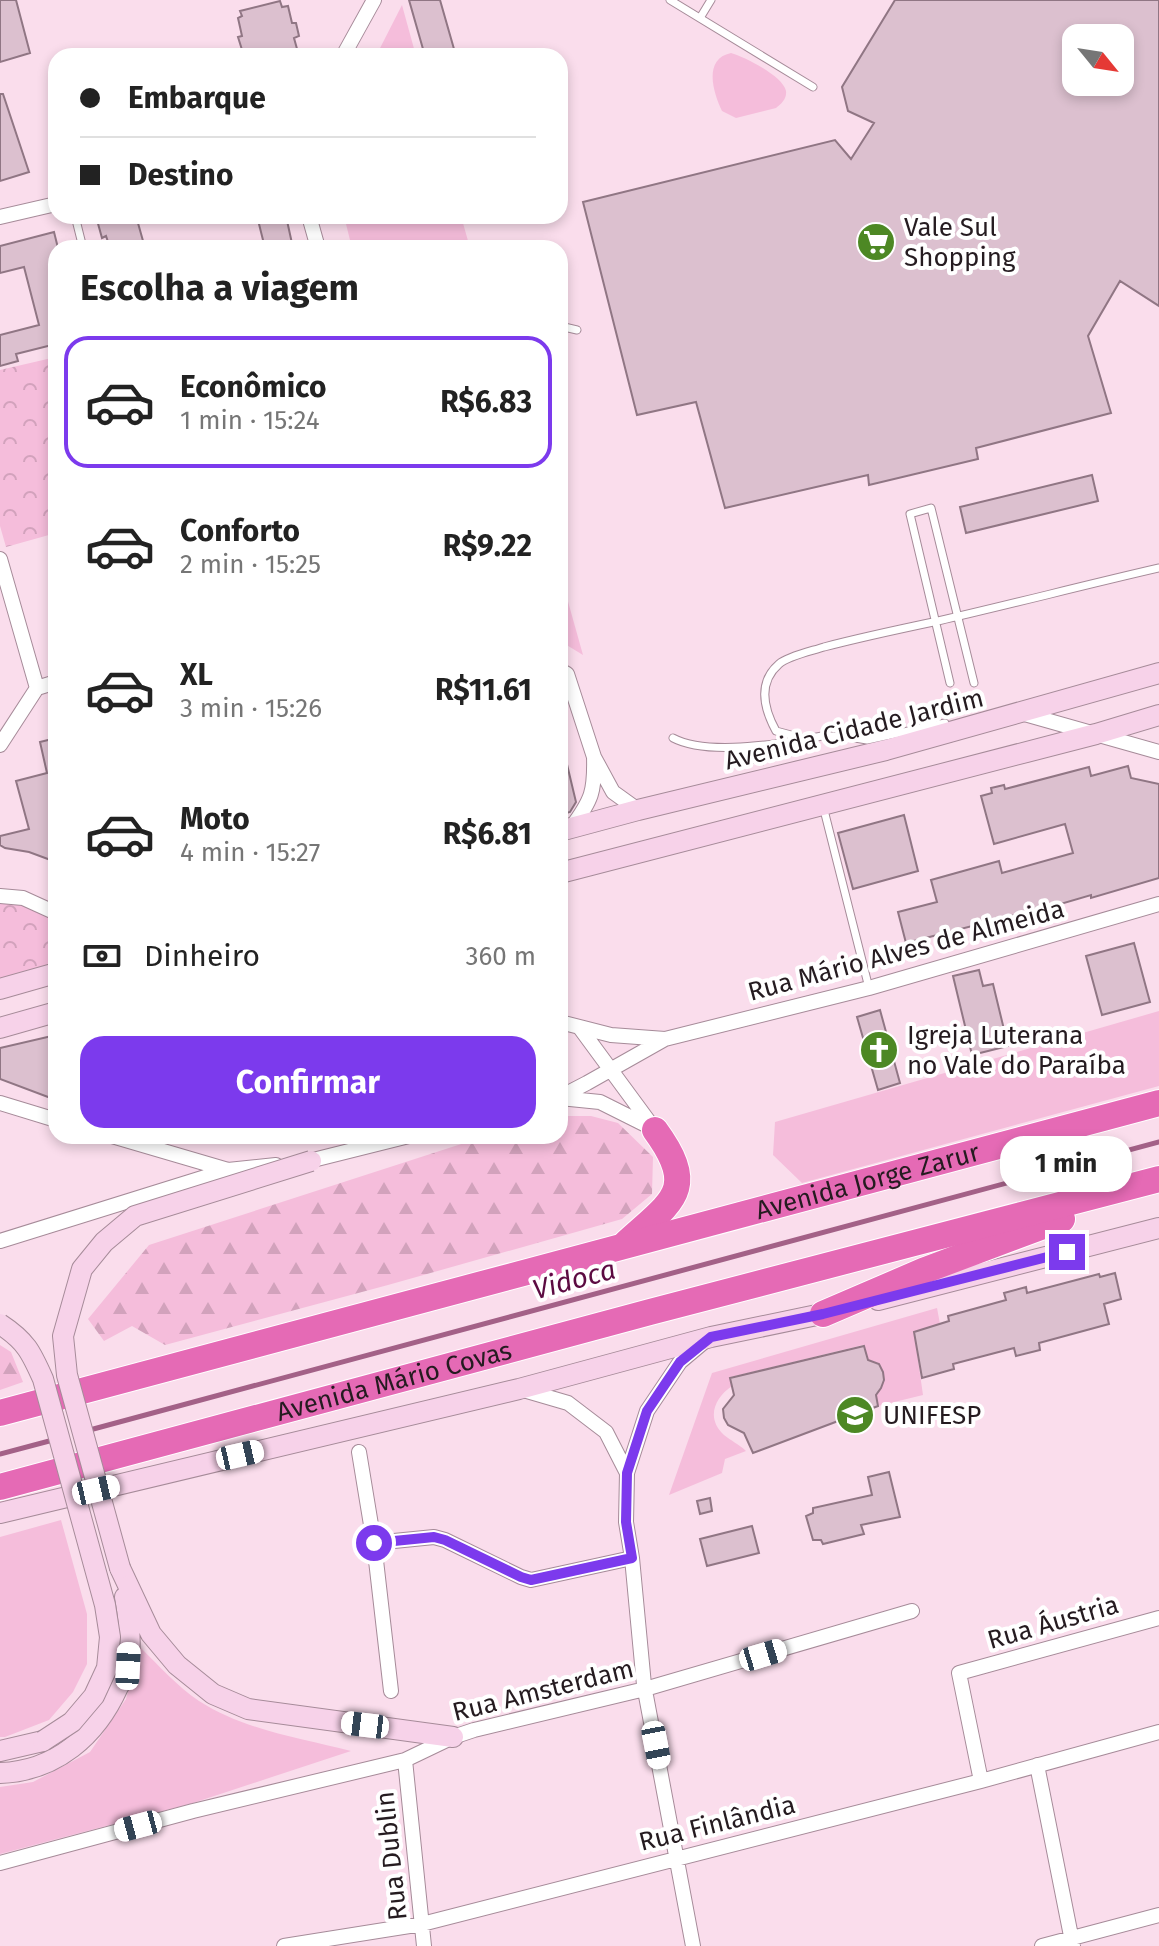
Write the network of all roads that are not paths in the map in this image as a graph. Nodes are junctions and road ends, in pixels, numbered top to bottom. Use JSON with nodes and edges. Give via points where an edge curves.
{"nodes":[{"id":1,"x":374,"y":0,"type":"edge"},
{"id":2,"x":670,"y":0,"type":"edge"},
{"id":3,"x":711,"y":0,"type":"edge"},
{"id":4,"x":700,"y":18,"type":"junction"},
{"id":5,"x":347,"y":48,"type":"edge"},
{"id":6,"x":813,"y":87,"type":"dead end"},
{"id":7,"x":48,"y":206,"type":"edge"},
{"id":8,"x":0,"y":217,"type":"edge"},
{"id":9,"x":568,"y":328,"type":"edge"},
{"id":10,"x":577,"y":330,"type":"dead end"},
{"id":11,"x":0,"y":559,"type":"edge"},
{"id":12,"x":1159,"y":568,"type":"edge"},
{"id":13,"x":958,"y":616,"type":"junction"},
{"id":14,"x":935,"y":621,"type":"junction"},
{"id":15,"x":1159,"y":673,"type":"edge"},
{"id":16,"x":568,"y":677,"type":"edge"},
{"id":17,"x":950,"y":683,"type":"dead end"},
{"id":18,"x":974,"y":683,"type":"dead end"},
{"id":19,"x":48,"y":685,"type":"edge"},
{"id":20,"x":37,"y":688,"type":"junction"},
{"id":21,"x":1014,"y":715,"type":"junction"},
{"id":22,"x":1159,"y":715,"type":"edge"},
{"id":23,"x":1096,"y":734,"type":"junction"},
{"id":24,"x":673,"y":738,"type":"dead end"},
{"id":25,"x":806,"y":739,"type":"junction"},
{"id":26,"x":0,"y":745,"type":"edge"},
{"id":27,"x":1159,"y":752,"type":"edge"},
{"id":28,"x":594,"y":757,"type":"junction"},
{"id":29,"x":823,"y":804,"type":"junction"},
{"id":30,"x":638,"y":810,"type":"junction"},
{"id":31,"x":568,"y":827,"type":"edge"},
{"id":32,"x":568,"y":829,"type":"edge"},
{"id":33,"x":568,"y":871,"type":"edge"},
{"id":34,"x":1,"y":894,"type":"edge"},
{"id":35,"x":1159,"y":904,"type":"edge"},
{"id":36,"x":48,"y":909,"type":"edge"},
{"id":37,"x":48,"y":975,"type":"edge"},
{"id":38,"x":869,"y":988,"type":"junction"},
{"id":39,"x":0,"y":989,"type":"edge"},
{"id":40,"x":48,"y":1014,"type":"edge"},
{"id":41,"x":568,"y":1024,"type":"edge"},
{"id":42,"x":0,"y":1028,"type":"edge"},
{"id":43,"x":580,"y":1028,"type":"junction"},
{"id":44,"x":665,"y":1039,"type":"junction"},
{"id":45,"x":610,"y":1071,"type":"junction"},
{"id":46,"x":568,"y":1093,"type":"edge"},
{"id":47,"x":568,"y":1098,"type":"edge"},
{"id":48,"x":0,"y":1103,"type":"edge"},
{"id":49,"x":1159,"y":1103,"type":"edge"},
{"id":50,"x":48,"y":1118,"type":"edge"},
{"id":51,"x":655,"y":1130,"type":"junction"},
{"id":52,"x":139,"y":1144,"type":"edge"},
{"id":53,"x":378,"y":1144,"type":"edge"},
{"id":54,"x":311,"y":1161,"type":"junction"},
{"id":55,"x":228,"y":1170,"type":"junction"},
{"id":56,"x":1159,"y":1179,"type":"edge"},
{"id":57,"x":1159,"y":1185,"type":"edge"},
{"id":58,"x":1159,"y":1228,"type":"edge"},
{"id":59,"x":0,"y":1241,"type":"edge"},
{"id":60,"x":623,"y":1246,"type":"junction"},
{"id":61,"x":823,"y":1314,"type":"junction"},
{"id":62,"x":0,"y":1324,"type":"edge"},
{"id":63,"x":711,"y":1337,"type":"junction"},
{"id":64,"x":519,"y":1389,"type":"junction"},
{"id":65,"x":0,"y":1413,"type":"edge"},
{"id":66,"x":359,"y":1452,"type":"dead end"},
{"id":67,"x":627,"y":1473,"type":"junction"},
{"id":68,"x":0,"y":1487,"type":"edge"},
{"id":69,"x":38,"y":1504,"type":"junction"},
{"id":70,"x":0,"y":1513,"type":"edge"},
{"id":71,"x":0,"y":1521,"type":"edge"},
{"id":72,"x":374,"y":1543,"type":"junction"},
{"id":73,"x":632,"y":1558,"type":"junction"},
{"id":74,"x":120,"y":1568,"type":"junction"},
{"id":75,"x":912,"y":1611,"type":"dead end"},
{"id":76,"x":1159,"y":1618,"type":"edge"},
{"id":77,"x":645,"y":1689,"type":"junction"},
{"id":78,"x":391,"y":1691,"type":"dead end"},
{"id":79,"x":1159,"y":1732,"type":"edge"},
{"id":80,"x":453,"y":1737,"type":"junction"},
{"id":81,"x":0,"y":1751,"type":"edge"},
{"id":82,"x":405,"y":1760,"type":"junction"},
{"id":83,"x":1037,"y":1765,"type":"junction"},
{"id":84,"x":0,"y":1773,"type":"edge"},
{"id":85,"x":981,"y":1781,"type":"junction"},
{"id":86,"x":677,"y":1858,"type":"junction"},
{"id":87,"x":0,"y":1863,"type":"edge"},
{"id":88,"x":1159,"y":1915,"type":"edge"},
{"id":89,"x":422,"y":1924,"type":"junction"},
{"id":90,"x":1072,"y":1942,"type":"edge"},
{"id":91,"x":312,"y":1944,"type":"edge"},
{"id":92,"x":284,"y":1946,"type":"edge"},
{"id":93,"x":424,"y":1946,"type":"edge"},
{"id":94,"x":693,"y":1946,"type":"edge"},
{"id":95,"x":1042,"y":1946,"type":"edge"}],
"edges":[{"from":1,"to":5,"type":"street"},
{"from":2,"to":4,"type":"lane"},
{"from":3,"to":4,"type":"lane"},
{"from":4,"to":6,"type":"lane"},
{"from":7,"to":8,"type":"street"},
{"from":9,"to":10,"type":"lane"},
{"from":11,"to":20,"type":"street"},
{"from":12,"to":13,"type":"lane"},
{"from":13,"to":14,"type":"lane"},
{"from":13,"to":14,"type":"lane","via":[[931,508],[921,510],[910,514]]},
{"from":13,"to":18,"type":"lane"},
{"from":14,"to":17,"type":"lane"},
{"from":14,"to":25,"type":"lane","via":[[779,663],[762,694],[771,722],[776,731]]},
{"from":15,"to":21,"type":"main road","name":"Avenida Cidade Jardim"},
{"from":16,"to":28,"type":"street"},
{"from":19,"to":20,"type":"street"},
{"from":20,"to":26,"type":"street"},
{"from":21,"to":23,"type":"street"},
{"from":21,"to":25,"type":"lane","via":[[960,720],[867,740]]},
{"from":21,"to":30,"type":"main road","name":"Avenida Cidade Jardim"},
{"from":22,"to":23,"type":"main road"},
{"from":23,"to":27,"type":"street"},
{"from":23,"to":29,"type":"main road"},
{"from":24,"to":25,"type":"lane","via":[[697,747]]},
{"from":28,"to":30,"type":"street","via":[[613,792]]},
{"from":28,"to":31,"type":"street","via":[[591,798]]},
{"from":29,"to":33,"type":"main road"},
{"from":29,"to":38,"type":"lane"},
{"from":30,"to":32,"type":"main road","name":"Avenida Cidade Jardim"},
{"from":34,"to":36,"type":"street"},
{"from":35,"to":38,"type":"street","name":"Rua Mário Alves de Almeida"},
{"from":37,"to":39,"type":"main road"},
{"from":38,"to":44,"type":"street","name":"Rua Mário Alves de Almeida"},
{"from":40,"to":42,"type":"main road"},
{"from":41,"to":43,"type":"street"},
{"from":43,"to":44,"type":"street"},
{"from":43,"to":45,"type":"street"},
{"from":44,"to":45,"type":"street"},
{"from":45,"to":46,"type":"street"},
{"from":45,"to":51,"type":"street"},
{"from":47,"to":51,"type":"street","via":[[600,1102]]},
{"from":48,"to":50,"type":"street"},
{"from":49,"to":60,"type":"highway","name":"Avenida Jorge Zarur"},
{"from":51,"to":60,"type":"highway","via":[[679,1172],[677,1187],[661,1211]]},
{"from":52,"to":55,"type":"street"},
{"from":53,"to":54,"type":"street"},
{"from":54,"to":55,"type":"street"},
{"from":54,"to":74,"type":"main road","bridge":true,"via":[[135,1216],[82,1269],[63,1336],[67,1375]]},
{"from":55,"to":59,"type":"street"},
{"from":56,"to":68,"type":"highway","name":"Avenida Mário Covas"},
{"from":57,"to":61,"type":"highway","via":[[923,1271]]},
{"from":58,"to":61,"type":"main road"},
{"from":60,"to":65,"type":"highway"},
{"from":61,"to":63,"type":"main road"},
{"from":62,"to":81,"type":"main road","bridge":true,"via":[[30,1349],[43,1379],[110,1637],[107,1668],[94,1696],[72,1722],[43,1741]]},
{"from":63,"to":64,"type":"main road"},
{"from":63,"to":67,"type":"street","via":[[680,1362],[647,1411]]},
{"from":64,"to":67,"type":"street","via":[[568,1403],[606,1432]]},
{"from":64,"to":69,"type":"main road"},
{"from":66,"to":72,"type":"street"},
{"from":67,"to":73,"type":"street"},
{"from":69,"to":70,"type":"main road"},
{"from":69,"to":71,"type":"main road"},
{"from":72,"to":73,"type":"street","via":[[434,1537],[531,1580]]},
{"from":72,"to":78,"type":"street"},
{"from":73,"to":77,"type":"street"},
{"from":74,"to":80,"type":"main road","via":[[151,1634],[177,1665],[213,1694],[248,1709]]},
{"from":74,"to":84,"type":"main road","via":[[130,1627],[128,1666],[112,1702],[92,1731],[70,1750],[45,1764]]},
{"from":75,"to":77,"type":"street","name":"Rua Amsterdam"},
{"from":76,"to":85,"type":"street","name":"Rua Áustria","via":[[959,1673]]},
{"from":77,"to":80,"type":"street","name":"Rua Amsterdam"},
{"from":77,"to":86,"type":"street"},
{"from":79,"to":83,"type":"street","name":"Rua Finlândia"},
{"from":80,"to":82,"type":"street","name":"Rua Amsterdam"},
{"from":82,"to":87,"type":"street","name":"Rua Amsterdam"},
{"from":82,"to":89,"type":"street","name":"Rua Dublin"},
{"from":83,"to":85,"type":"street","name":"Rua Finlândia"},
{"from":83,"to":90,"type":"street"},
{"from":85,"to":86,"type":"street","name":"Rua Finlândia"},
{"from":86,"to":89,"type":"street","name":"Rua Finlândia"},
{"from":86,"to":94,"type":"street"},
{"from":88,"to":90,"type":"street"},
{"from":89,"to":91,"type":"street","name":"Rua Finlândia"},
{"from":89,"to":93,"type":"street","name":"Rua Dublin"},
{"from":90,"to":95,"type":"street"},
{"from":91,"to":92,"type":"street","name":"Rua Finlândia"}]}
